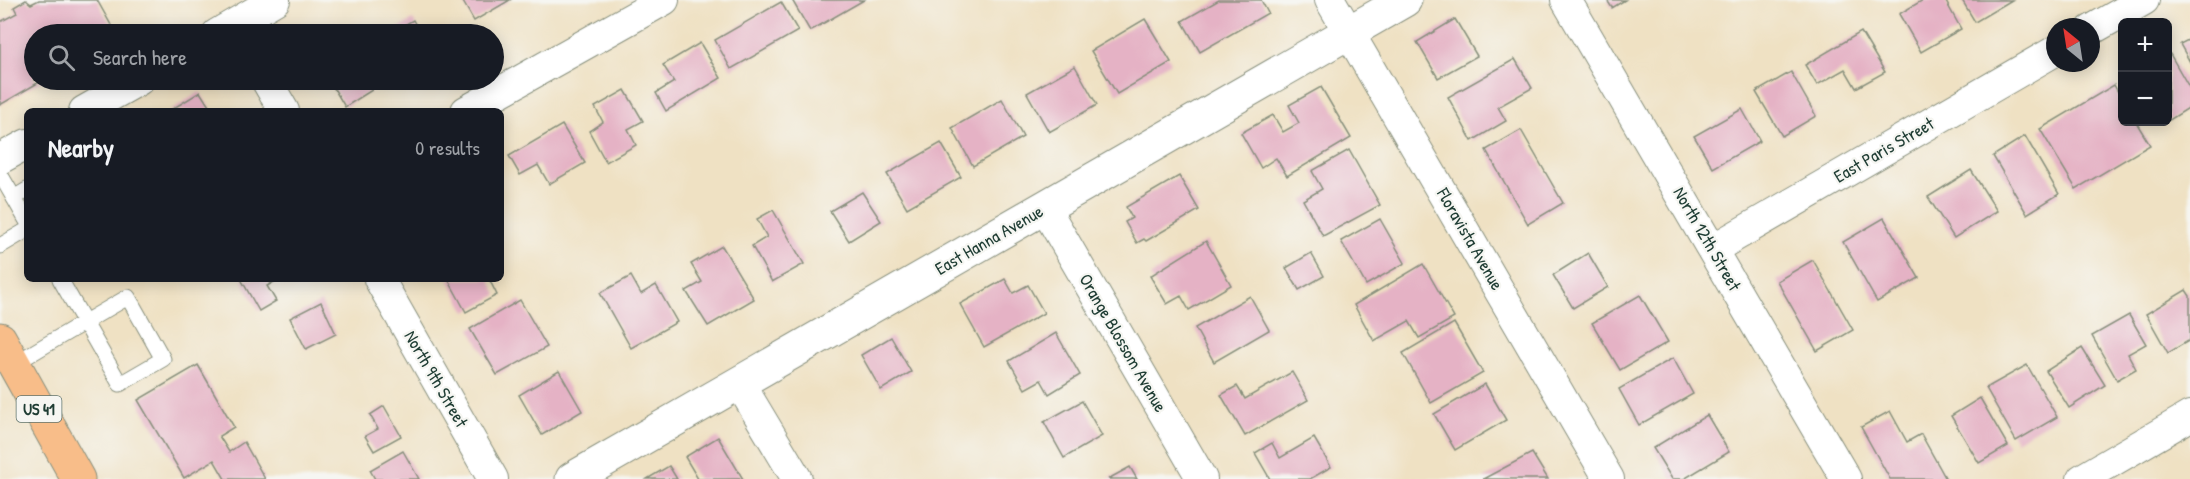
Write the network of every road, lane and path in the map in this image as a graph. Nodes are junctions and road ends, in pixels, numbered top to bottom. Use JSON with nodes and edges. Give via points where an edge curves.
{"nodes":[{"id":1,"x":275,"y":0,"type":"edge"},
{"id":2,"x":664,"y":0,"type":"edge"},
{"id":3,"x":1330,"y":0,"type":"edge"},
{"id":4,"x":1405,"y":0,"type":"edge"},
{"id":5,"x":1566,"y":0,"type":"edge"},
{"id":6,"x":2144,"y":0,"type":"edge"},
{"id":7,"x":241,"y":24,"type":"edge"},
{"id":8,"x":2100,"y":25,"type":"edge"},
{"id":9,"x":1349,"y":32,"type":"junction"},
{"id":10,"x":2046,"y":56,"type":"edge"},
{"id":11,"x":121,"y":90,"type":"edge"},
{"id":12,"x":272,"y":90,"type":"edge"},
{"id":13,"x":503,"y":90,"type":"edge"},
{"id":14,"x":504,"y":90,"type":"edge"},
{"id":15,"x":89,"y":108,"type":"edge"},
{"id":16,"x":282,"y":108,"type":"edge"},
{"id":17,"x":471,"y":108,"type":"edge"},
{"id":18,"x":24,"y":146,"type":"edge"},
{"id":19,"x":0,"y":159,"type":"edge"},
{"id":20,"x":0,"y":174,"type":"edge"},
{"id":21,"x":20,"y":194,"type":"edge"},
{"id":22,"x":1045,"y":208,"type":"junction"},
{"id":23,"x":24,"y":209,"type":"edge"},
{"id":24,"x":24,"y":232,"type":"edge"},
{"id":25,"x":0,"y":246,"type":"edge"},
{"id":26,"x":1713,"y":249,"type":"junction"},
{"id":27,"x":62,"y":282,"type":"edge"},
{"id":28,"x":381,"y":282,"type":"edge"},
{"id":29,"x":85,"y":322,"type":"junction"},
{"id":30,"x":5,"y":353,"type":"edge"},
{"id":31,"x":740,"y":384,"type":"junction"},
{"id":32,"x":2190,"y":416,"type":"edge"},
{"id":33,"x":78,"y":479,"type":"edge"},
{"id":34,"x":493,"y":479,"type":"edge"},
{"id":35,"x":572,"y":479,"type":"edge"},
{"id":36,"x":796,"y":479,"type":"edge"},
{"id":37,"x":1202,"y":479,"type":"edge"},
{"id":38,"x":1609,"y":479,"type":"edge"},
{"id":39,"x":1846,"y":479,"type":"edge"},
{"id":40,"x":2082,"y":479,"type":"edge"}],
"edges":[{"from":1,"to":7,"type":"street"},
{"from":2,"to":14,"type":"street"},
{"from":3,"to":9,"type":"street","name":"Floravista Avenue"},
{"from":4,"to":9,"type":"street","name":"East Hanna Avenue"},
{"from":5,"to":26,"type":"street","name":"North 12th Street"},
{"from":6,"to":8,"type":"street"},
{"from":9,"to":22,"type":"street","name":"East Hanna Avenue"},
{"from":9,"to":38,"type":"street","name":"Floravista Avenue"},
{"from":10,"to":26,"type":"street","name":"East Paris Street"},
{"from":11,"to":15,"type":"street"},
{"from":12,"to":16,"type":"street"},
{"from":13,"to":17,"type":"street"},
{"from":18,"to":19,"type":"street"},
{"from":20,"to":21,"type":"lane"},
{"from":21,"to":23,"type":"lane"},
{"from":22,"to":31,"type":"street","name":"East Hanna Avenue"},
{"from":22,"to":37,"type":"street","name":"Orange Blossom Avenue"},
{"from":24,"to":25,"type":"lane"},
{"from":26,"to":39,"type":"street","name":"North 12th Street"},
{"from":27,"to":29,"type":"lane"},
{"from":28,"to":34,"type":"street","name":"North 9th Street"},
{"from":29,"to":29,"type":"lane","via":[[120,384],[163,359],[128,297]]},
{"from":29,"to":30,"type":"lane"},
{"from":30,"to":33,"type":"main road","number":"US 41"},
{"from":31,"to":35,"type":"street","name":"East Hanna Avenue"},
{"from":31,"to":36,"type":"street"},
{"from":32,"to":40,"type":"street"}]}
